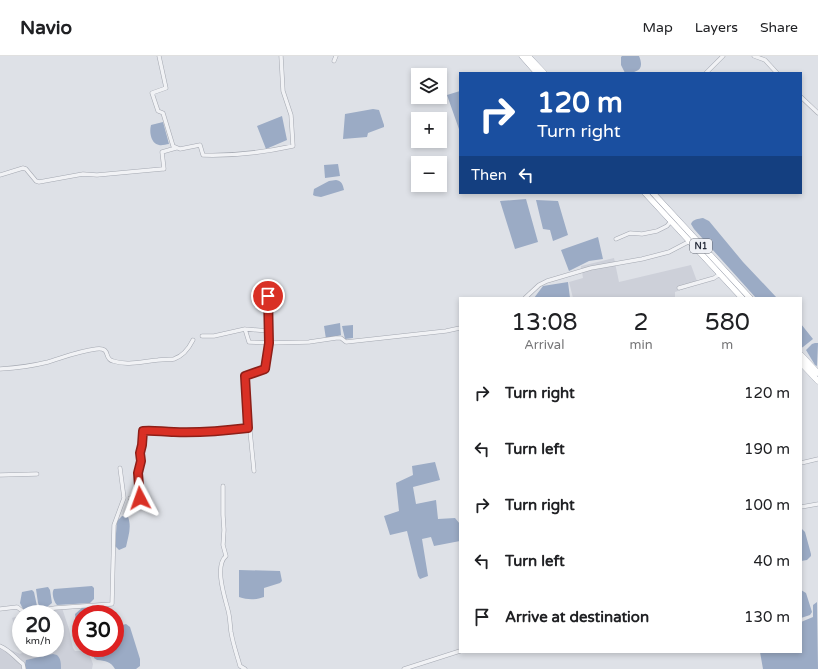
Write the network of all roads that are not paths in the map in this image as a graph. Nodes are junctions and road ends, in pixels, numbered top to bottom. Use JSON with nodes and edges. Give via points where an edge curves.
{"nodes":[{"id":1,"x":159,"y":56,"type":"edge"},
{"id":2,"x":281,"y":56,"type":"edge"},
{"id":3,"x":336,"y":56,"type":"edge"},
{"id":4,"x":522,"y":56,"type":"edge"},
{"id":5,"x":528,"y":56,"type":"edge"},
{"id":6,"x":723,"y":56,"type":"edge"},
{"id":7,"x":754,"y":56,"type":"edge"},
{"id":8,"x":334,"y":61,"type":"dead end"},
{"id":9,"x":536,"y":72,"type":"edge"},
{"id":10,"x":543,"y":72,"type":"edge"},
{"id":11,"x":707,"y":72,"type":"edge"},
{"id":12,"x":776,"y":72,"type":"edge"},
{"id":13,"x":802,"y":98,"type":"edge"},
{"id":14,"x":818,"y":114,"type":"edge"},
{"id":15,"x":176,"y":148,"type":"junction"},
{"id":16,"x":0,"y":175,"type":"edge"},
{"id":17,"x":646,"y":194,"type":"edge"},
{"id":18,"x":654,"y":194,"type":"edge"},
{"id":19,"x":671,"y":221,"type":"junction"},
{"id":20,"x":616,"y":239,"type":"dead end"},
{"id":21,"x":690,"y":241,"type":"junction"},
{"id":22,"x":720,"y":274,"type":"junction"},
{"id":23,"x":679,"y":288,"type":"dead end"},
{"id":24,"x":268,"y":296,"type":"dead end"},
{"id":25,"x":526,"y":297,"type":"edge"},
{"id":26,"x":741,"y":297,"type":"edge"},
{"id":27,"x":749,"y":297,"type":"edge"},
{"id":28,"x":459,"y":328,"type":"edge"},
{"id":29,"x":244,"y":329,"type":"junction"},
{"id":30,"x":269,"y":331,"type":"junction"},
{"id":31,"x":202,"y":336,"type":"dead end"},
{"id":32,"x":193,"y":340,"type":"dead end"},
{"id":33,"x":269,"y":343,"type":"junction"},
{"id":34,"x":802,"y":356,"type":"edge"},
{"id":35,"x":802,"y":363,"type":"edge"},
{"id":36,"x":0,"y":370,"type":"edge"},
{"id":37,"x":818,"y":373,"type":"edge"},
{"id":38,"x":818,"y":381,"type":"edge"},
{"id":39,"x":248,"y":428,"type":"junction"},
{"id":40,"x":818,"y":459,"type":"edge"},
{"id":41,"x":802,"y":463,"type":"edge"},
{"id":42,"x":120,"y":468,"type":"dead end"},
{"id":43,"x":254,"y":471,"type":"dead end"},
{"id":44,"x":36,"y":474,"type":"dead end"},
{"id":45,"x":0,"y":475,"type":"edge"},
{"id":46,"x":223,"y":486,"type":"dead end"},
{"id":47,"x":130,"y":498,"type":"dead end"},
{"id":48,"x":818,"y":504,"type":"edge"},
{"id":49,"x":802,"y":507,"type":"edge"},
{"id":50,"x":0,"y":609,"type":"edge"},
{"id":51,"x":0,"y":646,"type":"edge"},
{"id":52,"x":459,"y":652,"type":"edge"},
{"id":53,"x":24,"y":669,"type":"edge"},
{"id":54,"x":244,"y":669,"type":"edge"},
{"id":55,"x":404,"y":669,"type":"edge"}],
"edges":[{"from":1,"to":15,"type":"street","via":[[166,88],[152,93],[158,111],[163,113],[173,146]]},
{"from":2,"to":15,"type":"street","via":[[283,91],[291,115],[292,146],[259,153],[228,155],[203,155],[200,145]]},
{"from":3,"to":8,"type":"street"},
{"from":4,"to":9,"type":"highway"},
{"from":5,"to":10,"type":"highway"},
{"from":6,"to":11,"type":"street"},
{"from":7,"to":12,"type":"street","via":[[765,60]]},
{"from":13,"to":14,"type":"street"},
{"from":15,"to":16,"type":"street","via":[[162,152],[164,169],[83,174],[39,182],[23,168]]},
{"from":17,"to":19,"type":"highway","number":"N1"},
{"from":18,"to":27,"type":"highway","number":"N1"},
{"from":19,"to":20,"type":"street","via":[[657,231],[630,233]]},
{"from":19,"to":21,"type":"highway","number":"N1"},
{"from":21,"to":22,"type":"highway","number":"N1"},
{"from":21,"to":25,"type":"street","via":[[669,252],[591,268],[547,281]]},
{"from":22,"to":23,"type":"street"},
{"from":22,"to":26,"type":"highway","number":"N1"},
{"from":24,"to":30,"type":"street"},
{"from":28,"to":33,"type":"street","via":[[346,342],[336,338]]},
{"from":29,"to":30,"type":"street"},
{"from":29,"to":31,"type":"street"},
{"from":29,"to":33,"type":"street","via":[[249,342]]},
{"from":30,"to":33,"type":"street"},
{"from":32,"to":36,"type":"street","via":[[186,351],[174,359],[112,362],[104,349],[97,349],[22,368]]},
{"from":33,"to":39,"type":"street","via":[[265,369],[245,376]]},
{"from":34,"to":37,"type":"highway"},
{"from":35,"to":38,"type":"highway"},
{"from":39,"to":43,"type":"street"},
{"from":39,"to":47,"type":"street","via":[[215,432],[143,431],[138,473],[140,498]]},
{"from":40,"to":41,"type":"street"},
{"from":42,"to":50,"type":"street","via":[[124,498],[114,525],[112,604],[25,613],[17,607]]},
{"from":44,"to":45,"type":"street"},
{"from":46,"to":54,"type":"street","via":[[223,545],[226,556],[221,567],[221,577],[231,633],[240,666]]},
{"from":48,"to":49,"type":"street"},
{"from":51,"to":53,"type":"street","via":[[12,653],[23,664]]},
{"from":52,"to":55,"type":"street"}]}
